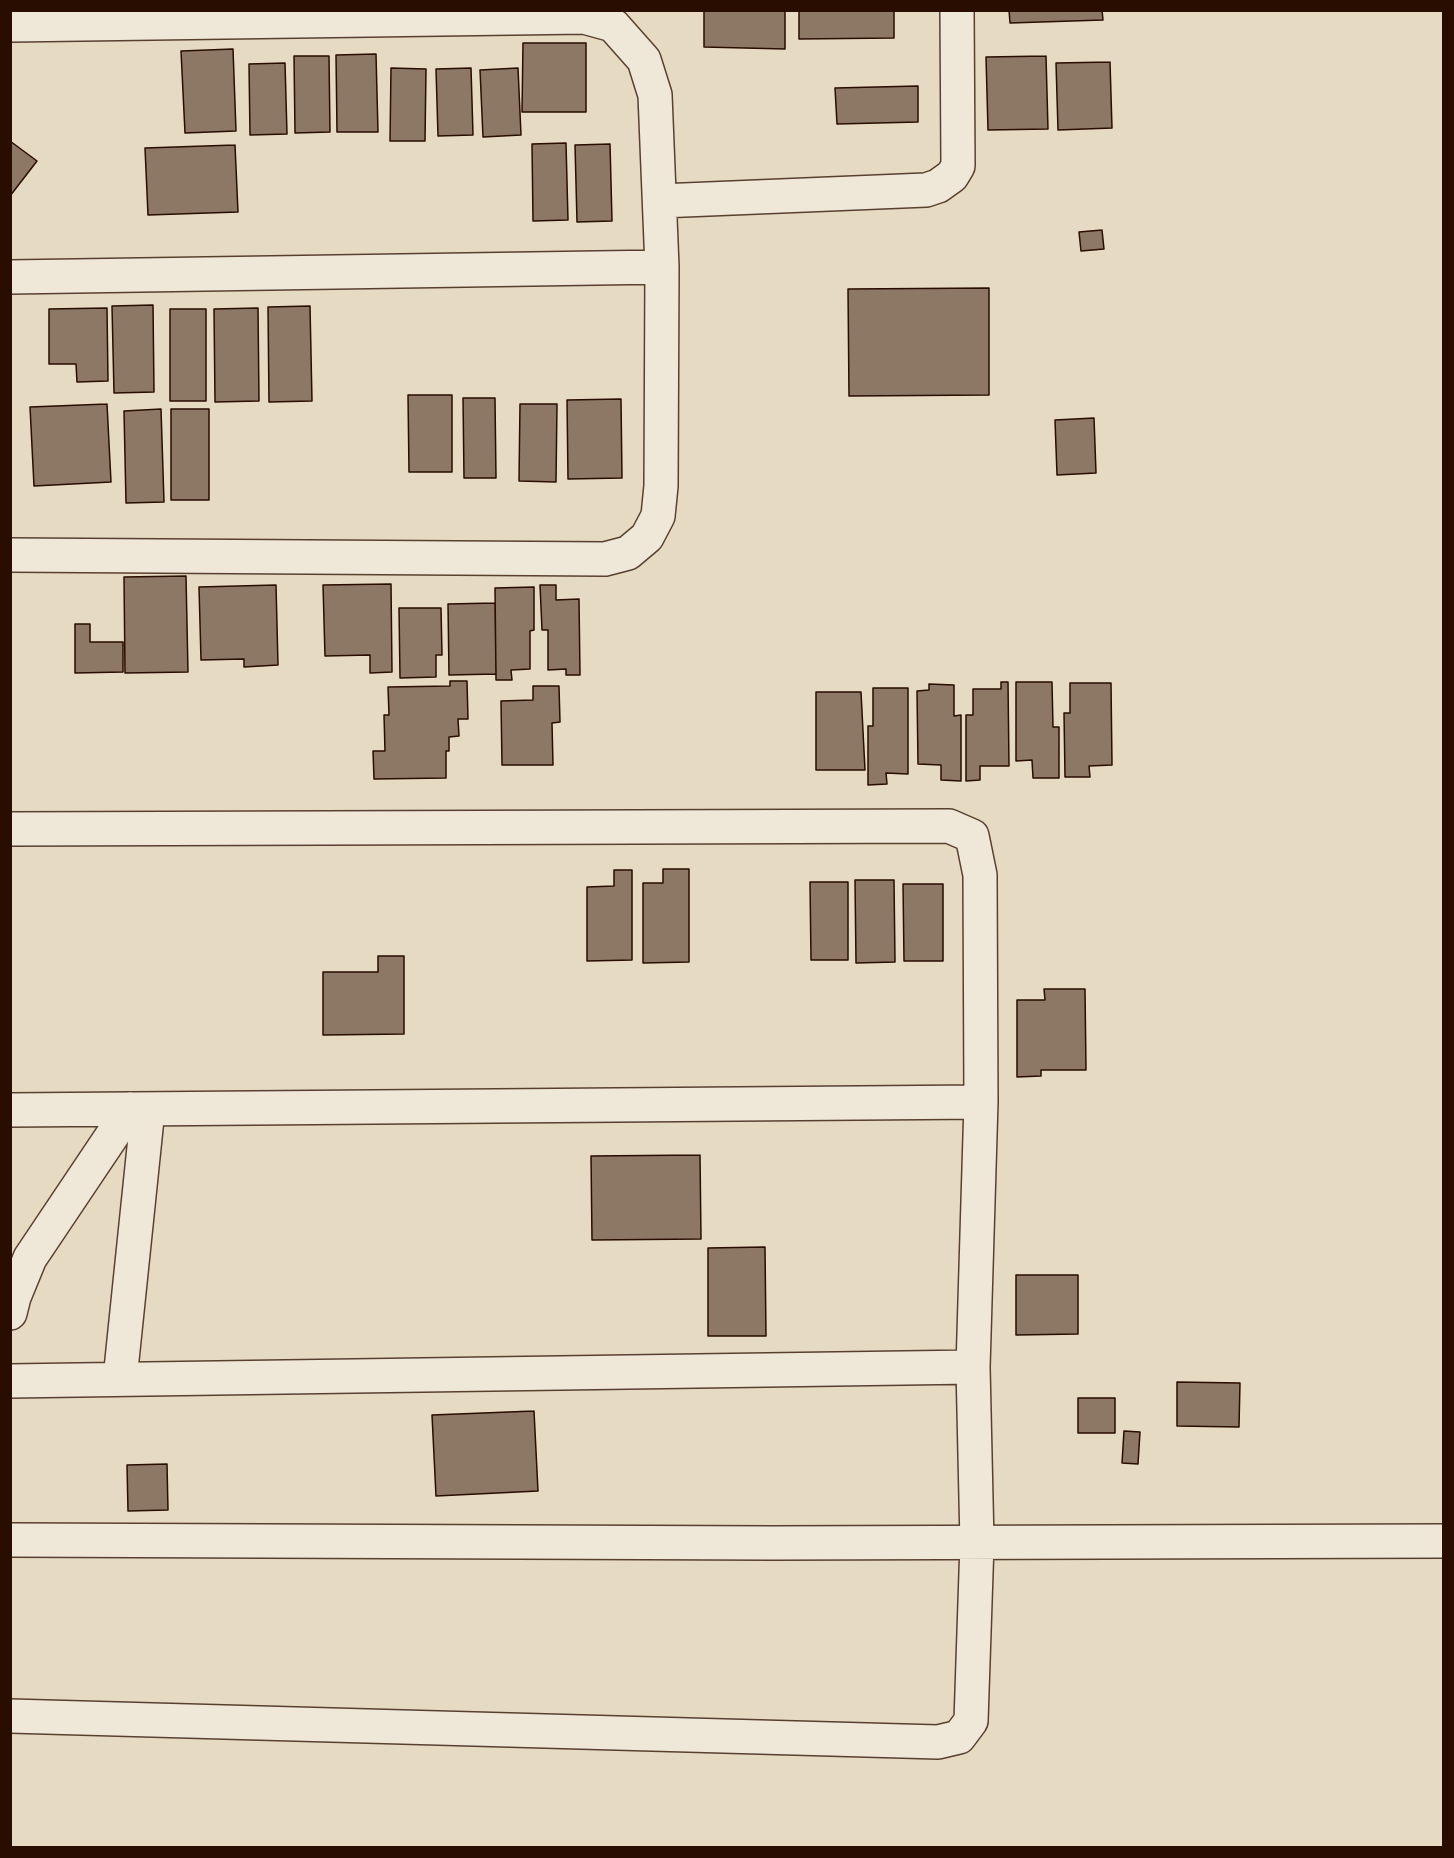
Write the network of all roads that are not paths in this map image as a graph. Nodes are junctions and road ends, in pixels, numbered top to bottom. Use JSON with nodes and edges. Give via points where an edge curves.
{"nodes":[{"id":1,"x":957,"y":10,"type":"edge"},
{"id":2,"x":10,"y":25,"type":"edge"},
{"id":3,"x":660,"y":201,"type":"junction"},
{"id":4,"x":662,"y":267,"type":"junction"},
{"id":5,"x":10,"y":277,"type":"edge"},
{"id":6,"x":10,"y":555,"type":"edge"},
{"id":7,"x":10,"y":830,"type":"edge"},
{"id":8,"x":981,"y":1102,"type":"junction"},
{"id":9,"x":139,"y":1109,"type":"junction"},
{"id":10,"x":10,"y":1110,"type":"edge"},
{"id":11,"x":10,"y":1313,"type":"edge"},
{"id":12,"x":973,"y":1367,"type":"junction"},
{"id":13,"x":120,"y":1380,"type":"junction"},
{"id":14,"x":10,"y":1381,"type":"edge"},
{"id":15,"x":10,"y":1540,"type":"edge"},
{"id":16,"x":1443,"y":1541,"type":"edge"},
{"id":17,"x":976,"y":1544,"type":"junction"},
{"id":18,"x":10,"y":1716,"type":"edge"}],
"edges":[{"from":1,"to":3,"type":"street","via":[[958,166],[938,186],[926,190]]},
{"from":2,"to":3,"type":"street","via":[[584,17],[613,25],[644,60],[655,95]]},
{"from":3,"to":4,"type":"street"},
{"from":4,"to":5,"type":"street"},
{"from":4,"to":6,"type":"street","via":[[658,516],[647,537],[628,553],[604,559]]},
{"from":7,"to":8,"type":"street","via":[[949,826],[972,836],[980,875]]},
{"from":8,"to":9,"type":"street"},
{"from":8,"to":12,"type":"street"},
{"from":9,"to":10,"type":"street"},
{"from":9,"to":11,"type":"street","via":[[30,1258]]},
{"from":9,"to":13,"type":"street"},
{"from":12,"to":13,"type":"street"},
{"from":12,"to":17,"type":"street"},
{"from":13,"to":14,"type":"street"},
{"from":15,"to":17,"type":"street"},
{"from":16,"to":17,"type":"street"},
{"from":17,"to":18,"type":"street","via":[[971,1721],[959,1737],[938,1742]]}]}
